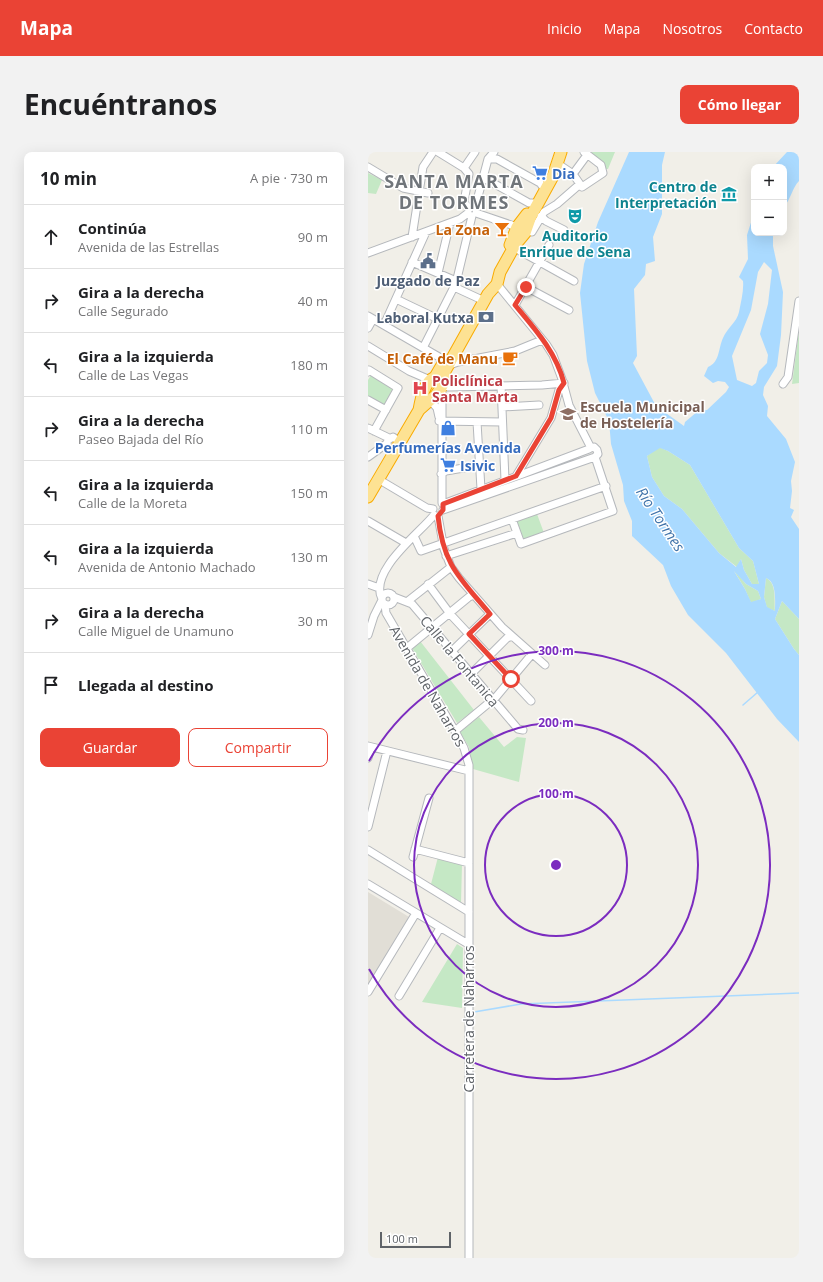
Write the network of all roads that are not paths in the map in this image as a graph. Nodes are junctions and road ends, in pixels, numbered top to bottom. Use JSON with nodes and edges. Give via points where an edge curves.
{"nodes":[{"id":1,"x":433,"y":152,"type":"edge"},
{"id":2,"x":438,"y":152,"type":"edge"},
{"id":3,"x":475,"y":152,"type":"edge"},
{"id":4,"x":494,"y":152,"type":"edge"},
{"id":5,"x":556,"y":152,"type":"edge"},
{"id":6,"x":561,"y":152,"type":"edge"},
{"id":7,"x":585,"y":153,"type":"edge"},
{"id":8,"x":488,"y":159,"type":"junction"},
{"id":9,"x":558,"y":164,"type":"junction"},
{"id":10,"x":368,"y":167,"type":"edge"},
{"id":11,"x":464,"y":168,"type":"junction"},
{"id":12,"x":573,"y":174,"type":"junction"},
{"id":13,"x":484,"y":178,"type":"junction"},
{"id":14,"x":581,"y":186,"type":"junction"},
{"id":15,"x":543,"y":187,"type":"junction"},
{"id":16,"x":419,"y":192,"type":"junction"},
{"id":17,"x":428,"y":193,"type":"dead end"},
{"id":18,"x":534,"y":203,"type":"junction"},
{"id":19,"x":472,"y":213,"type":"junction"},
{"id":20,"x":541,"y":216,"type":"junction"},
{"id":21,"x":450,"y":223,"type":"junction"},
{"id":22,"x":521,"y":229,"type":"junction"},
{"id":23,"x":564,"y":230,"type":"dead end"},
{"id":24,"x":426,"y":232,"type":"junction"},
{"id":25,"x":412,"y":237,"type":"junction"},
{"id":26,"x":516,"y":245,"type":"junction"},
{"id":27,"x":549,"y":245,"type":"dead end"},
{"id":28,"x":368,"y":253,"type":"edge"},
{"id":29,"x":412,"y":262,"type":"junction"},
{"id":30,"x":540,"y":262,"type":"junction"},
{"id":31,"x":438,"y":273,"type":"junction"},
{"id":32,"x":494,"y":281,"type":"junction"},
{"id":33,"x":574,"y":281,"type":"dead end"},
{"id":34,"x":455,"y":284,"type":"junction"},
{"id":35,"x":526,"y":287,"type":"junction"},
{"id":36,"x":396,"y":299,"type":"junction"},
{"id":37,"x":480,"y":299,"type":"junction"},
{"id":38,"x":799,"y":300,"type":"edge"},
{"id":39,"x":515,"y":305,"type":"junction"},
{"id":40,"x":569,"y":310,"type":"dead end"},
{"id":41,"x":371,"y":317,"type":"edge"},
{"id":42,"x":438,"y":319,"type":"junction"},
{"id":43,"x":384,"y":325,"type":"junction"},
{"id":44,"x":368,"y":328,"type":"edge"},
{"id":45,"x":542,"y":340,"type":"junction"},
{"id":46,"x":368,"y":346,"type":"edge"},
{"id":47,"x":423,"y":348,"type":"junction"},
{"id":48,"x":445,"y":366,"type":"junction"},
{"id":49,"x":368,"y":372,"type":"edge"},
{"id":50,"x":438,"y":382,"type":"junction"},
{"id":51,"x":564,"y":384,"type":"junction"},
{"id":52,"x":784,"y":384,"type":"dead end"},
{"id":53,"x":501,"y":386,"type":"junction"},
{"id":54,"x":427,"y":398,"type":"junction"},
{"id":55,"x":368,"y":400,"type":"edge"},
{"id":56,"x":539,"y":405,"type":"dead end"},
{"id":57,"x":502,"y":407,"type":"junction"},
{"id":58,"x":386,"y":410,"type":"junction"},
{"id":59,"x":438,"y":410,"type":"junction"},
{"id":60,"x":441,"y":421,"type":"junction"},
{"id":61,"x":477,"y":422,"type":"junction"},
{"id":62,"x":502,"y":422,"type":"junction"},
{"id":63,"x":409,"y":427,"type":"junction"},
{"id":64,"x":371,"y":429,"type":"edge"},
{"id":65,"x":392,"y":444,"type":"junction"},
{"id":66,"x":590,"y":448,"type":"junction"},
{"id":67,"x":368,"y":457,"type":"edge"},
{"id":68,"x":594,"y":457,"type":"junction"},
{"id":69,"x":481,"y":465,"type":"junction"},
{"id":70,"x":441,"y":474,"type":"junction"},
{"id":71,"x":516,"y":476,"type":"junction"},
{"id":72,"x":378,"y":479,"type":"junction"},
{"id":73,"x":505,"y":480,"type":"junction"},
{"id":74,"x":606,"y":486,"type":"junction"},
{"id":75,"x":481,"y":489,"type":"junction"},
{"id":76,"x":368,"y":497,"type":"edge"},
{"id":77,"x":438,"y":509,"type":"junction"},
{"id":78,"x":512,"y":519,"type":"junction"},
{"id":79,"x":368,"y":521,"type":"edge"},
{"id":80,"x":517,"y":532,"type":"junction"},
{"id":81,"x":414,"y":536,"type":"junction"},
{"id":82,"x":406,"y":543,"type":"junction"},
{"id":83,"x":442,"y":543,"type":"junction"},
{"id":84,"x":446,"y":556,"type":"junction"},
{"id":85,"x":451,"y":566,"type":"junction"},
{"id":86,"x":381,"y":581,"type":"junction"},
{"id":87,"x":368,"y":584,"type":"edge"},
{"id":88,"x":428,"y":584,"type":"junction"},
{"id":89,"x":379,"y":588,"type":"junction"},
{"id":90,"x":391,"y":595,"type":"junction"},
{"id":91,"x":474,"y":595,"type":"junction"},
{"id":92,"x":408,"y":601,"type":"junction"},
{"id":93,"x":385,"y":602,"type":"junction"},
{"id":94,"x":450,"y":612,"type":"junction"},
{"id":95,"x":490,"y":614,"type":"junction"},
{"id":96,"x":432,"y":626,"type":"junction"},
{"id":97,"x":469,"y":634,"type":"junction"},
{"id":98,"x":368,"y":635,"type":"edge"},
{"id":99,"x":512,"y":636,"type":"junction"},
{"id":100,"x":407,"y":648,"type":"junction"},
{"id":101,"x":452,"y":651,"type":"junction"},
{"id":102,"x":532,"y":654,"type":"junction"},
{"id":103,"x":489,"y":657,"type":"junction"},
{"id":104,"x":545,"y":665,"type":"dead end"},
{"id":105,"x":471,"y":674,"type":"junction"},
{"id":106,"x":511,"y":679,"type":"junction"},
{"id":107,"x":492,"y":700,"type":"junction"},
{"id":108,"x":531,"y":701,"type":"dead end"},
{"id":109,"x":523,"y":730,"type":"dead end"},
{"id":110,"x":455,"y":731,"type":"junction"},
{"id":111,"x":369,"y":746,"type":"edge"},
{"id":112,"x":387,"y":751,"type":"junction"},
{"id":113,"x":368,"y":758,"type":"edge"},
{"id":114,"x":469,"y":771,"type":"junction"},
{"id":115,"x":469,"y":780,"type":"joint"},
{"id":116,"x":429,"y":798,"type":"dead end"},
{"id":117,"x":368,"y":827,"type":"edge"},
{"id":118,"x":415,"y":849,"type":"junction"},
{"id":119,"x":368,"y":850,"type":"edge"},
{"id":120,"x":413,"y":857,"type":"dead end"},
{"id":121,"x":469,"y":863,"type":"junction"},
{"id":122,"x":368,"y":884,"type":"edge"},
{"id":123,"x":469,"y":912,"type":"junction"},
{"id":124,"x":416,"y":913,"type":"junction"},
{"id":125,"x":440,"y":928,"type":"junction"},
{"id":126,"x":468,"y":944,"type":"junction"},
{"id":127,"x":368,"y":992,"type":"edge"},
{"id":128,"x":399,"y":996,"type":"dead end"},
{"id":129,"x":469,"y":1258,"type":"edge"}],
"edges":[{"from":1,"to":16,"type":"street","via":[[425,163]]},
{"from":2,"to":11,"type":"street"},
{"from":3,"to":11,"type":"street"},
{"from":4,"to":8,"type":"street"},
{"from":5,"to":15,"type":"highway"},
{"from":6,"to":9,"type":"highway"},
{"from":7,"to":12,"type":"street"},
{"from":7,"to":14,"type":"street","via":[[603,167],[603,175]]},
{"from":8,"to":13,"type":"street"},
{"from":8,"to":15,"type":"street","via":[[497,158]]},
{"from":9,"to":12,"type":"street"},
{"from":9,"to":22,"type":"highway"},
{"from":10,"to":16,"type":"street","via":[[403,188]]},
{"from":11,"to":19,"type":"street","via":[[469,174],[464,202]]},
{"from":12,"to":14,"type":"street"},
{"from":13,"to":18,"type":"street","via":[[529,203]]},
{"from":13,"to":19,"type":"street"},
{"from":14,"to":20,"type":"street"},
{"from":15,"to":18,"type":"highway"},
{"from":16,"to":17,"type":"street"},
{"from":16,"to":25,"type":"street"},
{"from":18,"to":22,"type":"highway"},
{"from":19,"to":21,"type":"street"},
{"from":19,"to":22,"type":"street"},
{"from":19,"to":34,"type":"street"},
{"from":20,"to":22,"type":"street","via":[[532,232]]},
{"from":20,"to":23,"type":"street"},
{"from":21,"to":24,"type":"street"},
{"from":21,"to":31,"type":"street"},
{"from":22,"to":26,"type":"highway"},
{"from":22,"to":32,"type":"highway"},
{"from":24,"to":25,"type":"street"},
{"from":24,"to":29,"type":"street"},
{"from":25,"to":28,"type":"street"},
{"from":26,"to":30,"type":"street","via":[[520,251]]},
{"from":26,"to":32,"type":"highway"},
{"from":27,"to":30,"type":"street"},
{"from":29,"to":31,"type":"street"},
{"from":29,"to":36,"type":"street"},
{"from":30,"to":33,"type":"street"},
{"from":30,"to":35,"type":"street"},
{"from":31,"to":34,"type":"street"},
{"from":32,"to":37,"type":"highway"},
{"from":32,"to":39,"type":"street"},
{"from":32,"to":48,"type":"highway"},
{"from":34,"to":37,"type":"street"},
{"from":34,"to":42,"type":"street"},
{"from":35,"to":39,"type":"street"},
{"from":35,"to":40,"type":"street"},
{"from":36,"to":42,"type":"street"},
{"from":36,"to":43,"type":"street"},
{"from":37,"to":48,"type":"highway"},
{"from":38,"to":52,"type":"street","via":[[788,377]]},
{"from":39,"to":45,"type":"street"},
{"from":41,"to":43,"type":"street"},
{"from":41,"to":44,"type":"street"},
{"from":42,"to":47,"type":"street"},
{"from":43,"to":47,"type":"street"},
{"from":45,"to":48,"type":"street","via":[[516,351]]},
{"from":45,"to":51,"type":"street","via":[[553,355]]},
{"from":46,"to":50,"type":"street","via":[[409,371]]},
{"from":47,"to":48,"type":"street","via":[[439,358]]},
{"from":48,"to":50,"type":"highway"},
{"from":49,"to":58,"type":"street","via":[[369,370],[398,388]]},
{"from":50,"to":53,"type":"street","via":[[448,387]]},
{"from":50,"to":54,"type":"highway","via":[[436,395]]},
{"from":50,"to":60,"type":"street"},
{"from":51,"to":53,"type":"street"},
{"from":51,"to":66,"type":"street","via":[[569,405]]},
{"from":51,"to":71,"type":"street","via":[[559,390],[551,418]]},
{"from":53,"to":57,"type":"street"},
{"from":54,"to":59,"type":"street"},
{"from":54,"to":63,"type":"highway"},
{"from":55,"to":58,"type":"street"},
{"from":56,"to":57,"type":"street"},
{"from":57,"to":62,"type":"street"},
{"from":58,"to":64,"type":"street"},
{"from":59,"to":60,"type":"street"},
{"from":59,"to":63,"type":"street","via":[[432,407],[425,409]]},
{"from":60,"to":61,"type":"street"},
{"from":60,"to":70,"type":"street"},
{"from":60,"to":77,"type":"street"},
{"from":61,"to":62,"type":"street"},
{"from":61,"to":69,"type":"street"},
{"from":62,"to":73,"type":"street"},
{"from":63,"to":65,"type":"highway"},
{"from":64,"to":65,"type":"street"},
{"from":65,"to":67,"type":"street","via":[[376,450]]},
{"from":65,"to":72,"type":"highway"},
{"from":66,"to":68,"type":"street","via":[[597,450],[598,454]]},
{"from":66,"to":71,"type":"street"},
{"from":68,"to":74,"type":"street"},
{"from":68,"to":77,"type":"street"},
{"from":69,"to":70,"type":"street"},
{"from":69,"to":75,"type":"street"},
{"from":70,"to":77,"type":"street"},
{"from":71,"to":73,"type":"street"},
{"from":72,"to":76,"type":"highway"},
{"from":72,"to":77,"type":"street","via":[[427,508]]},
{"from":73,"to":75,"type":"street"},
{"from":74,"to":78,"type":"street"},
{"from":74,"to":80,"type":"street","via":[[613,511],[521,544]]},
{"from":75,"to":77,"type":"street"},
{"from":77,"to":81,"type":"street"},
{"from":77,"to":83,"type":"street"},
{"from":78,"to":80,"type":"street"},
{"from":78,"to":83,"type":"street"},
{"from":79,"to":82,"type":"street"},
{"from":80,"to":84,"type":"street"},
{"from":81,"to":82,"type":"street"},
{"from":81,"to":83,"type":"street","via":[[420,551]]},
{"from":82,"to":86,"type":"street","via":[[392,560]]},
{"from":83,"to":84,"type":"street"},
{"from":84,"to":85,"type":"street"},
{"from":85,"to":88,"type":"street"},
{"from":85,"to":91,"type":"street"},
{"from":86,"to":89,"type":"street"},
{"from":86,"to":90,"type":"street"},
{"from":87,"to":89,"type":"street"},
{"from":88,"to":92,"type":"street"},
{"from":88,"to":94,"type":"street"},
{"from":89,"to":93,"type":"street","name":"Avenida de Naharros"},
{"from":90,"to":92,"type":"street"},
{"from":90,"to":93,"type":"street","via":[[384,595]]},
{"from":90,"to":93,"type":"street","via":[[393,601]]},
{"from":91,"to":94,"type":"street","via":[[469,596]]},
{"from":91,"to":95,"type":"street"},
{"from":92,"to":96,"type":"street","name":"Calle la Fontanica"},
{"from":93,"to":98,"type":"street","via":[[374,616]]},
{"from":93,"to":100,"type":"street","name":"Avenida de Naharros","via":[[388,616]]},
{"from":94,"to":96,"type":"street"},
{"from":94,"to":97,"type":"street"},
{"from":95,"to":97,"type":"street"},
{"from":95,"to":99,"type":"street"},
{"from":96,"to":100,"type":"street"},
{"from":96,"to":101,"type":"street","name":"Calle la Fontanica"},
{"from":97,"to":101,"type":"street"},
{"from":97,"to":103,"type":"street"},
{"from":99,"to":102,"type":"street"},
{"from":99,"to":103,"type":"street","via":[[506,638]]},
{"from":100,"to":110,"type":"street","name":"Avenida de Naharros"},
{"from":101,"to":105,"type":"street","name":"Calle la Fontanica"},
{"from":102,"to":104,"type":"street"},
{"from":102,"to":106,"type":"street"},
{"from":103,"to":105,"type":"street"},
{"from":103,"to":106,"type":"street"},
{"from":105,"to":107,"type":"street","name":"Calle la Fontanica"},
{"from":106,"to":107,"type":"street"},
{"from":106,"to":108,"type":"street"},
{"from":107,"to":109,"type":"street","name":"Calle la Fontanica","via":[[518,729]]},
{"from":107,"to":110,"type":"street"},
{"from":110,"to":114,"type":"street","name":"Avenida de Naharros","via":[[466,753]]},
{"from":111,"to":112,"type":"street"},
{"from":111,"to":113,"type":"street"},
{"from":112,"to":114,"type":"street"},
{"from":112,"to":117,"type":"street"},
{"from":114,"to":115,"type":"street","name":"Avenida de Naharros"},
{"from":115,"to":121,"type":"street","name":"Carretera de Naharros"},
{"from":116,"to":118,"type":"street"},
{"from":118,"to":120,"type":"street"},
{"from":118,"to":121,"type":"street"},
{"from":119,"to":123,"type":"street"},
{"from":121,"to":123,"type":"street","name":"Carretera de Naharros"},
{"from":122,"to":124,"type":"street"},
{"from":123,"to":126,"type":"street","name":"Carretera de Naharros"},
{"from":124,"to":125,"type":"street"},
{"from":124,"to":127,"type":"street"},
{"from":125,"to":126,"type":"street"},
{"from":125,"to":128,"type":"street"},
{"from":126,"to":129,"type":"street","name":"Carretera de Naharros"}]}
